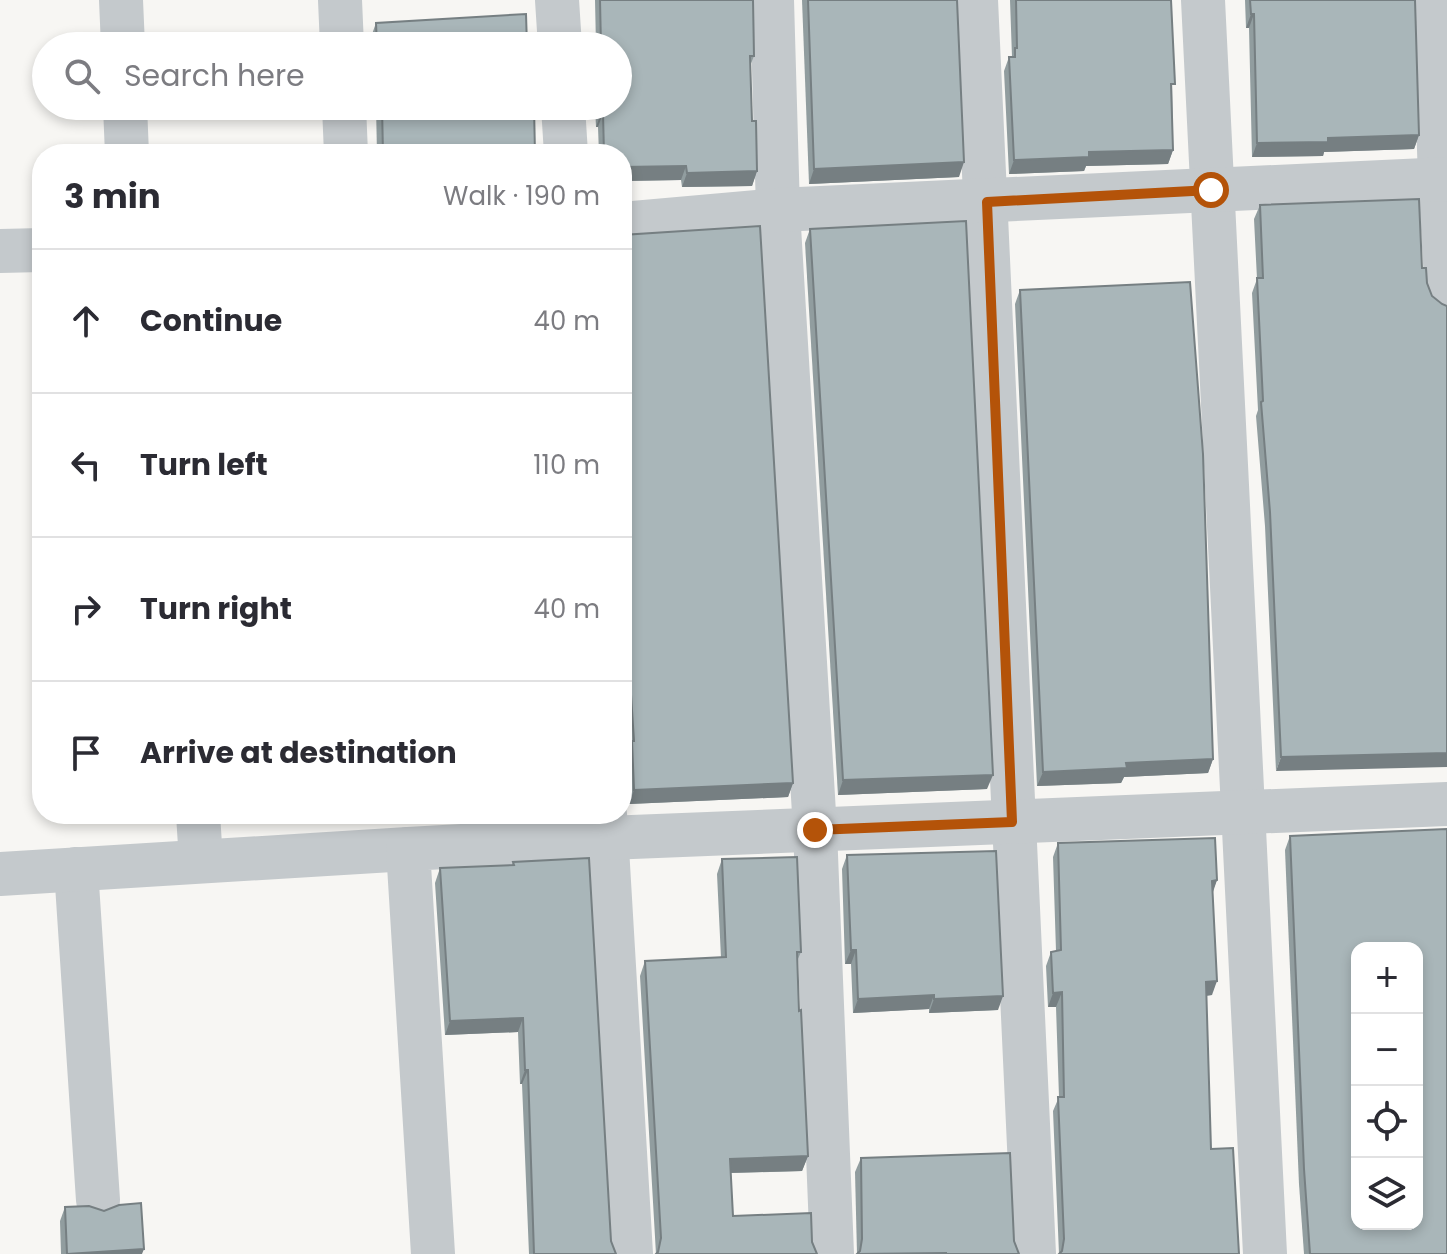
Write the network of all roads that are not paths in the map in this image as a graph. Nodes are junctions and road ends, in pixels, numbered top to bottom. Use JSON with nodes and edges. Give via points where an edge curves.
{"nodes":[{"id":1,"x":121,"y":0,"type":"edge"},
{"id":2,"x":340,"y":0,"type":"edge"},
{"id":3,"x":557,"y":0,"type":"edge"},
{"id":4,"x":772,"y":0,"type":"edge"},
{"id":5,"x":976,"y":0,"type":"edge"},
{"id":6,"x":1203,"y":0,"type":"edge"},
{"id":7,"x":1434,"y":0,"type":"edge"},
{"id":8,"x":122,"y":32,"type":"edge"},
{"id":9,"x":341,"y":32,"type":"edge"},
{"id":10,"x":559,"y":32,"type":"edge"},
{"id":11,"x":126,"y":120,"type":"edge"},
{"id":12,"x":345,"y":120,"type":"edge"},
{"id":13,"x":564,"y":120,"type":"edge"},
{"id":14,"x":127,"y":144,"type":"edge"},
{"id":15,"x":346,"y":144,"type":"edge"},
{"id":16,"x":565,"y":144,"type":"edge"},
{"id":17,"x":1443,"y":179,"type":"edge"},
{"id":18,"x":1211,"y":190,"type":"junction"},
{"id":19,"x":987,"y":202,"type":"junction"},
{"id":20,"x":778,"y":210,"type":"junction"},
{"id":21,"x":632,"y":223,"type":"edge"},
{"id":22,"x":32,"y":250,"type":"edge"},
{"id":23,"x":0,"y":251,"type":"edge"},
{"id":24,"x":1447,"y":296,"type":"edge"},
{"id":25,"x":1447,"y":804,"type":"edge"},
{"id":26,"x":1243,"y":812,"type":"junction"},
{"id":27,"x":1012,"y":822,"type":"junction"},
{"id":28,"x":199,"y":824,"type":"edge"},
{"id":29,"x":606,"y":826,"type":"edge"},
{"id":30,"x":815,"y":830,"type":"junction"},
{"id":31,"x":408,"y":849,"type":"junction"},
{"id":32,"x":201,"y":861,"type":"junction"},
{"id":33,"x":76,"y":869,"type":"junction"},
{"id":34,"x":0,"y":874,"type":"edge"},
{"id":35,"x":98,"y":1200,"type":"dead end"},
{"id":36,"x":433,"y":1254,"type":"edge"},
{"id":37,"x":631,"y":1254,"type":"edge"},
{"id":38,"x":832,"y":1254,"type":"edge"},
{"id":39,"x":1034,"y":1254,"type":"edge"},
{"id":40,"x":1265,"y":1254,"type":"edge"}],
"edges":[{"from":1,"to":8,"type":"street"},
{"from":2,"to":9,"type":"street"},
{"from":3,"to":10,"type":"street"},
{"from":4,"to":20,"type":"street"},
{"from":5,"to":19,"type":"street"},
{"from":6,"to":18,"type":"street"},
{"from":7,"to":17,"type":"street"},
{"from":11,"to":14,"type":"street"},
{"from":12,"to":15,"type":"street"},
{"from":13,"to":16,"type":"street"},
{"from":17,"to":18,"type":"street"},
{"from":17,"to":24,"type":"street"},
{"from":18,"to":19,"type":"street"},
{"from":18,"to":26,"type":"street"},
{"from":19,"to":20,"type":"street"},
{"from":19,"to":27,"type":"street"},
{"from":20,"to":21,"type":"street"},
{"from":20,"to":30,"type":"street"},
{"from":22,"to":23,"type":"street"},
{"from":25,"to":26,"type":"street"},
{"from":26,"to":27,"type":"street"},
{"from":26,"to":40,"type":"street"},
{"from":27,"to":30,"type":"street"},
{"from":27,"to":39,"type":"street"},
{"from":28,"to":32,"type":"street"},
{"from":29,"to":30,"type":"street"},
{"from":29,"to":31,"type":"street"},
{"from":29,"to":37,"type":"street"},
{"from":30,"to":38,"type":"street"},
{"from":31,"to":32,"type":"street"},
{"from":31,"to":36,"type":"street"},
{"from":32,"to":33,"type":"street"},
{"from":33,"to":34,"type":"street"},
{"from":33,"to":35,"type":"street"}]}
